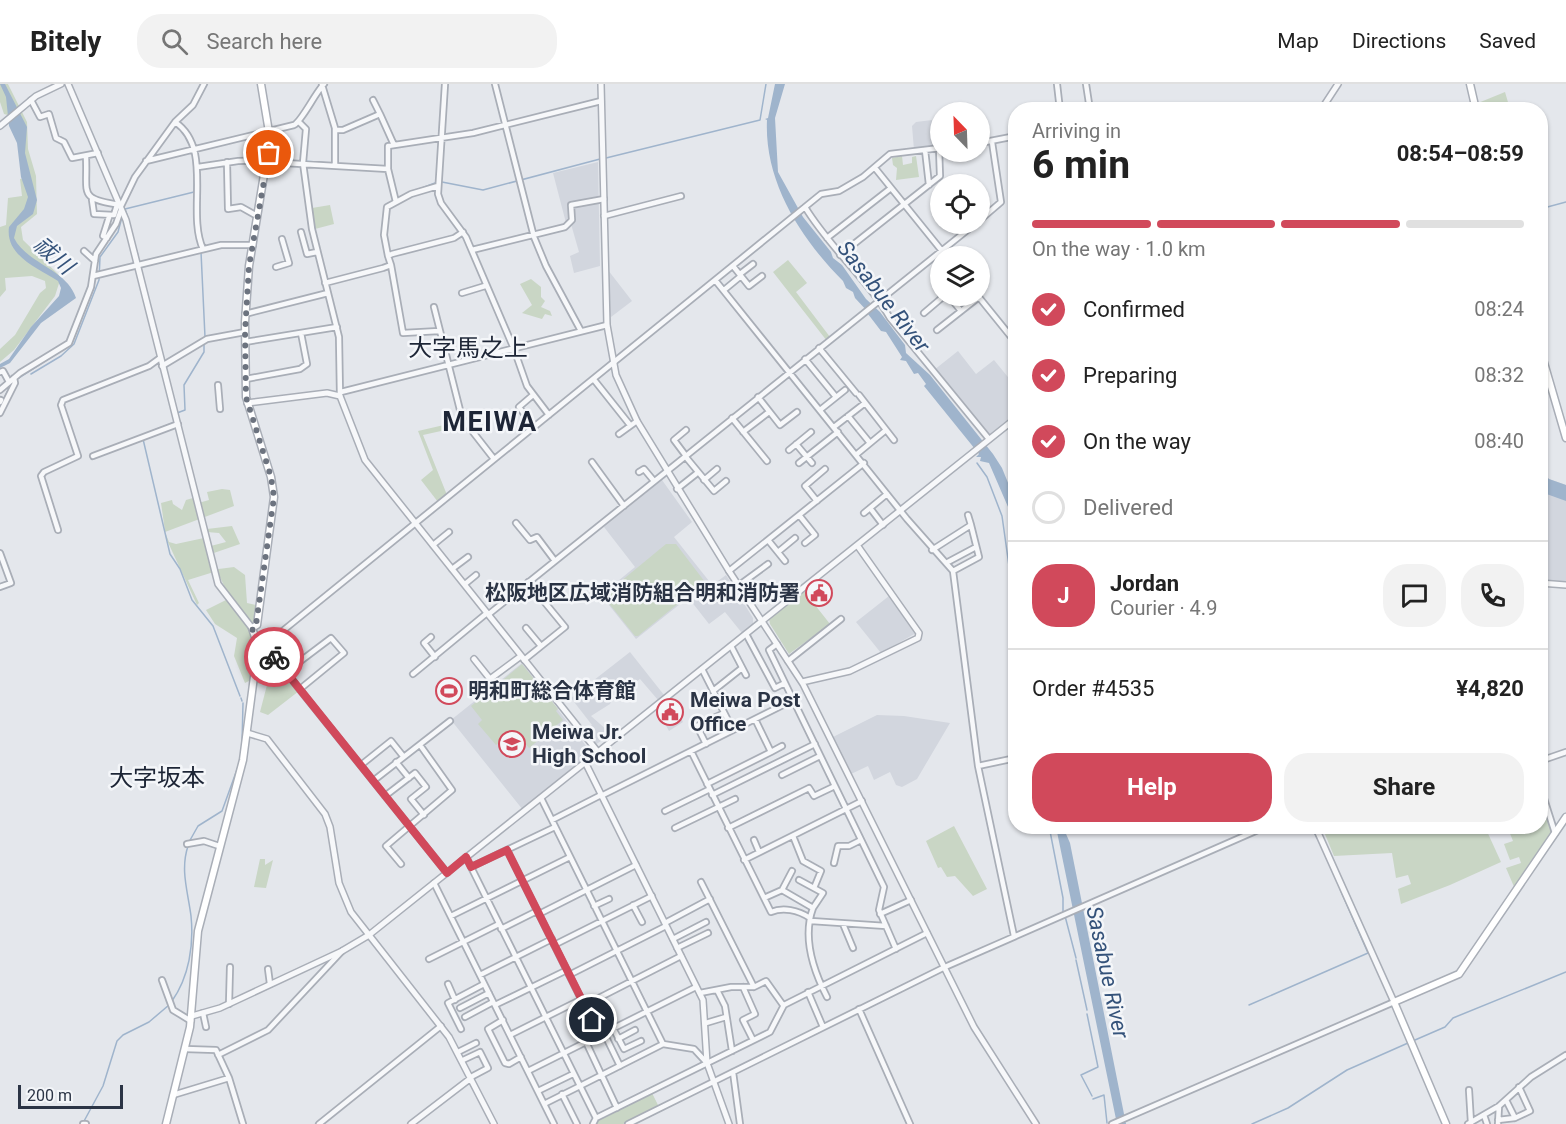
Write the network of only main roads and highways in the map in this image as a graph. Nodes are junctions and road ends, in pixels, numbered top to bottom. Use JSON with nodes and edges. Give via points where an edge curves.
{"nodes":[{"id":1,"x":261,"y":84,"type":"edge"},
{"id":2,"x":1470,"y":84,"type":"edge"},
{"id":3,"x":1474,"y":102,"type":"edge"},
{"id":4,"x":1548,"y":376,"type":"edge"},
{"id":5,"x":1566,"y":438,"type":"edge"},
{"id":6,"x":1566,"y":817,"type":"edge"},
{"id":7,"x":166,"y":1124,"type":"edge"},
{"id":8,"x":1446,"y":1124,"type":"edge"}],
"edges":[{"from":1,"to":7,"type":"main road","via":[[269,130],[245,314],[246,379],[247,403],[274,497],[256,625],[252,628],[260,645],[241,769],[196,938],[191,1019]]},
{"from":2,"to":3,"type":"main road"},
{"from":4,"to":5,"type":"main road"},
{"from":6,"to":8,"type":"main road","via":[[1459,974],[1394,1002]]}]}
